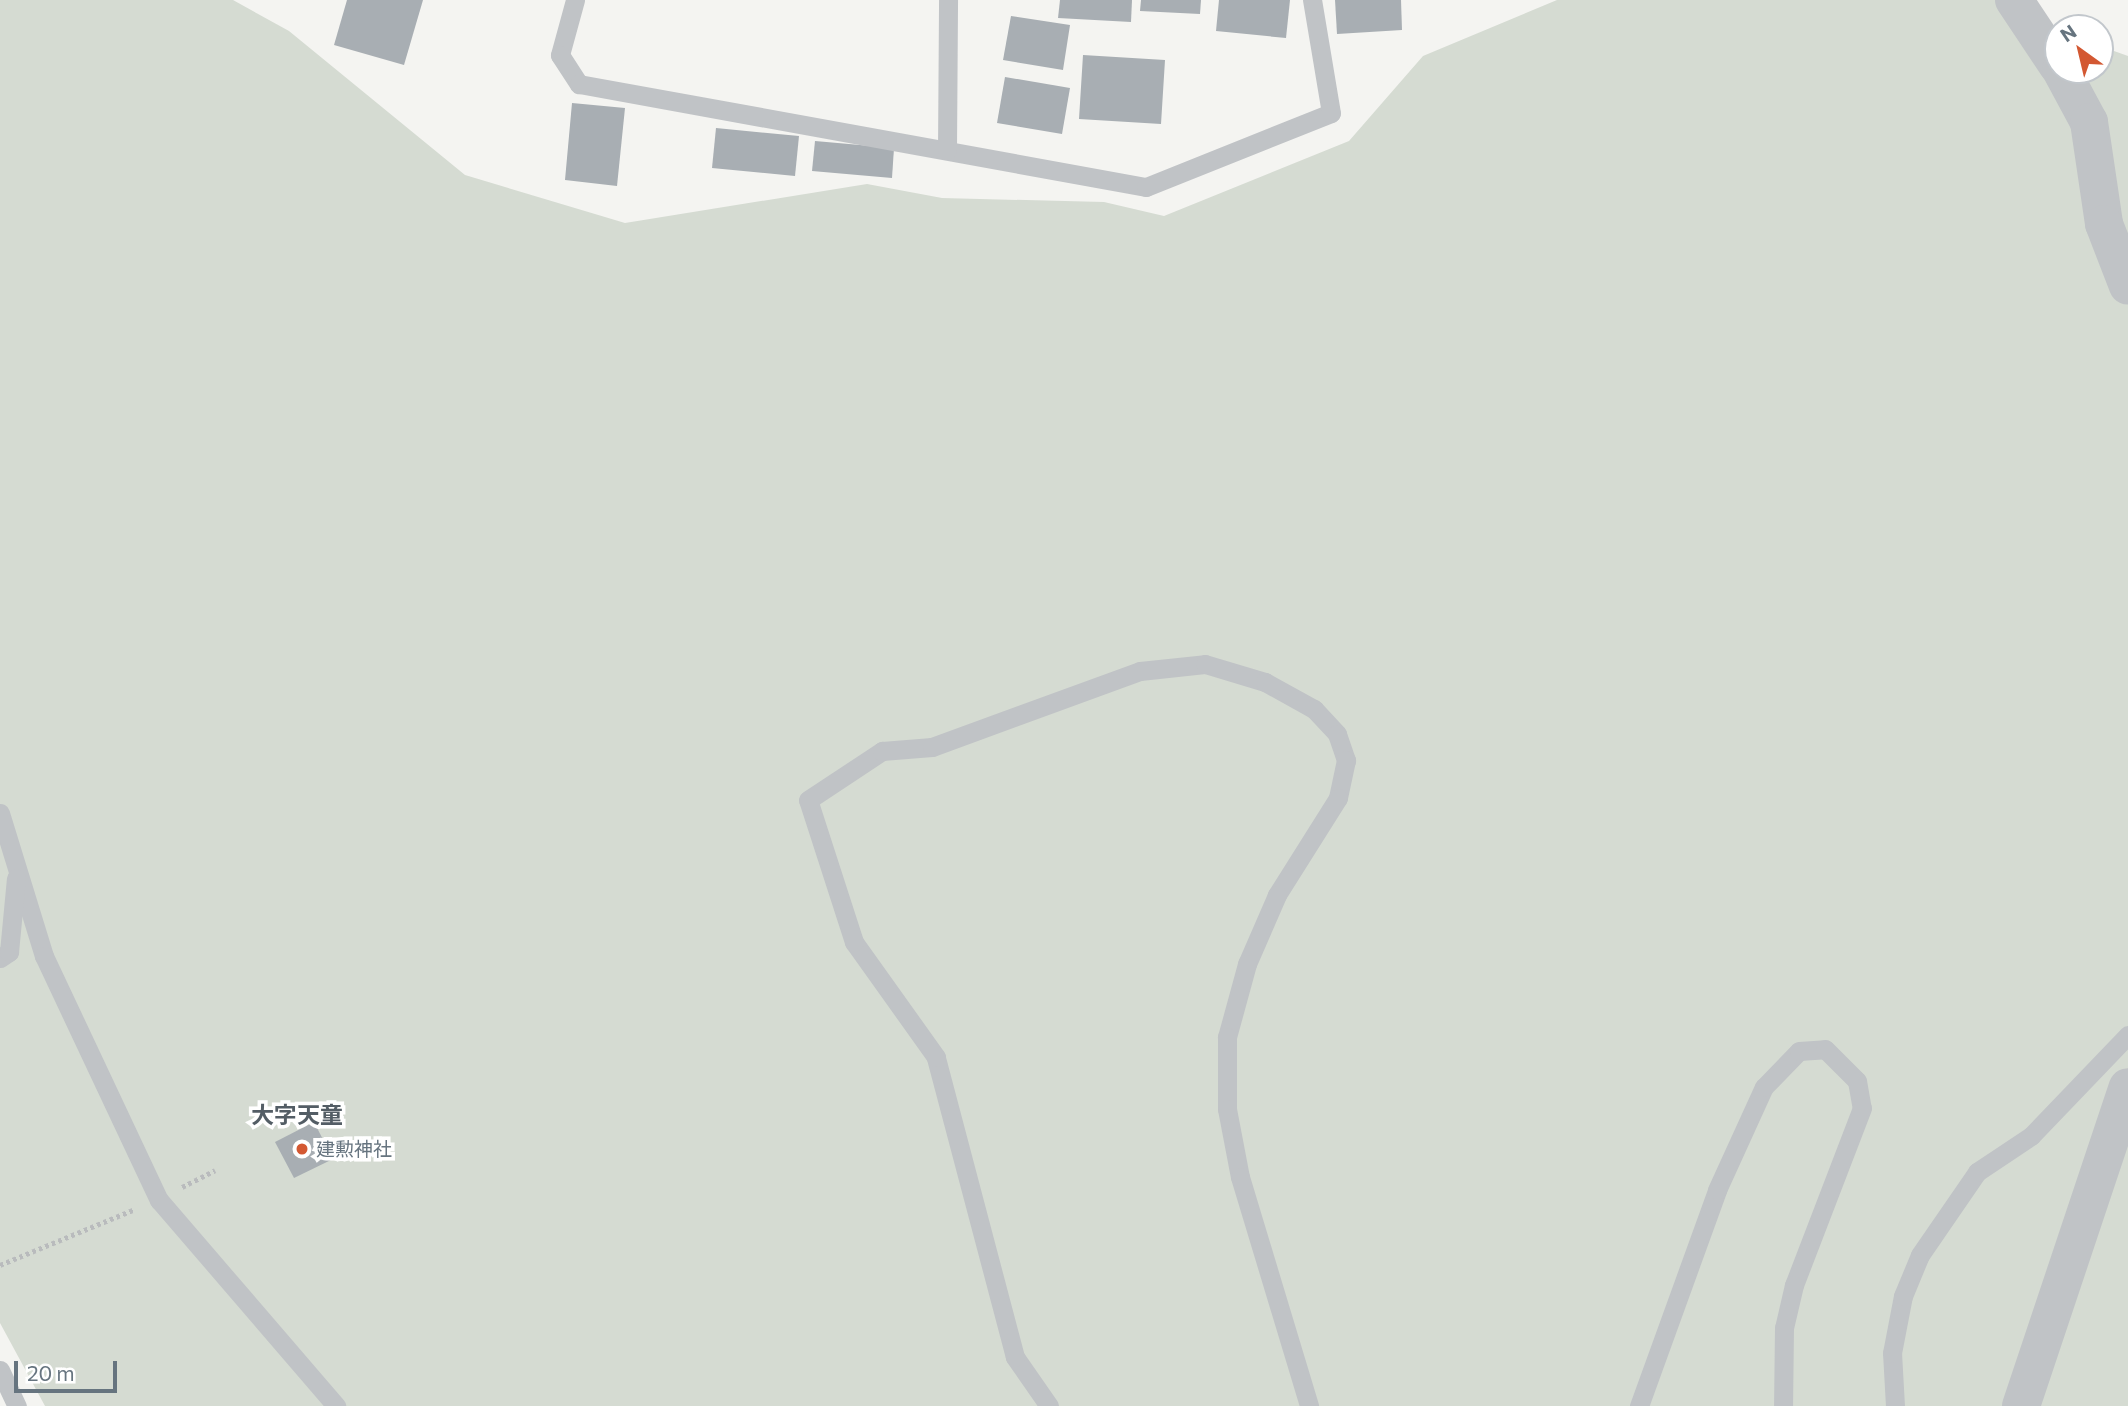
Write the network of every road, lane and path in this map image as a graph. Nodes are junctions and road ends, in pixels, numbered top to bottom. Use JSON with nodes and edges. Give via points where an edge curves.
{"nodes":[{"id":1,"x":575,"y":0,"type":"edge"},
{"id":2,"x":948,"y":0,"type":"edge"},
{"id":3,"x":1312,"y":0,"type":"edge"},
{"id":4,"x":2014,"y":0,"type":"edge"},
{"id":5,"x":2044,"y":45,"type":"edge"},
{"id":6,"x":2068,"y":84,"type":"edge"},
{"id":7,"x":947,"y":150,"type":"junction"},
{"id":8,"x":2128,"y":286,"type":"edge"},
{"id":9,"x":0,"y":813,"type":"edge"},
{"id":10,"x":17,"y":867,"type":"junction"},
{"id":11,"x":0,"y":958,"type":"edge"},
{"id":12,"x":2128,"y":1035,"type":"edge"},
{"id":13,"x":2128,"y":1087,"type":"edge"},
{"id":14,"x":215,"y":1170,"type":"dead end"},
{"id":15,"x":159,"y":1200,"type":"junction"},
{"id":16,"x":0,"y":1265,"type":"edge"},
{"id":17,"x":0,"y":1370,"type":"edge"},
{"id":18,"x":17,"y":1406,"type":"edge"},
{"id":19,"x":336,"y":1406,"type":"edge"},
{"id":20,"x":1049,"y":1406,"type":"edge"},
{"id":21,"x":1309,"y":1406,"type":"edge"},
{"id":22,"x":1639,"y":1406,"type":"edge"},
{"id":23,"x":1783,"y":1406,"type":"edge"},
{"id":24,"x":1895,"y":1406,"type":"edge"},
{"id":25,"x":2021,"y":1406,"type":"edge"}],
"edges":[{"from":1,"to":7,"type":"lane","via":[[560,55],[579,84]]},
{"from":2,"to":7,"type":"lane"},
{"from":3,"to":7,"type":"lane","via":[[1331,113],[1146,187]]},
{"from":4,"to":5,"type":"street"},
{"from":6,"to":8,"type":"street","via":[[2089,122],[2104,224]]},
{"from":9,"to":10,"type":"lane"},
{"from":10,"to":11,"type":"lane","via":[[9,952]]},
{"from":10,"to":15,"type":"lane","via":[[44,956]]},
{"from":12,"to":24,"type":"lane","via":[[2031,1136],[1977,1172],[1920,1255],[1903,1296],[1892,1353]]},
{"from":13,"to":25,"type":"street"},
{"from":14,"to":15,"type":"path"},
{"from":15,"to":16,"type":"path"},
{"from":15,"to":19,"type":"lane"},
{"from":17,"to":18,"type":"lane"},
{"from":20,"to":21,"type":"lane","via":[[1015,1357],[936,1057],[855,942],[808,800],[882,751],[932,747],[1140,671],[1205,664],[1265,682],[1314,709],[1337,734],[1346,760],[1338,798],[1277,895],[1247,964],[1227,1037],[1227,1109],[1240,1177]]},
{"from":22,"to":23,"type":"lane","via":[[1717,1190],[1763,1087],[1799,1051],[1825,1049],[1857,1081],[1862,1108],[1794,1284],[1784,1328]]}]}
